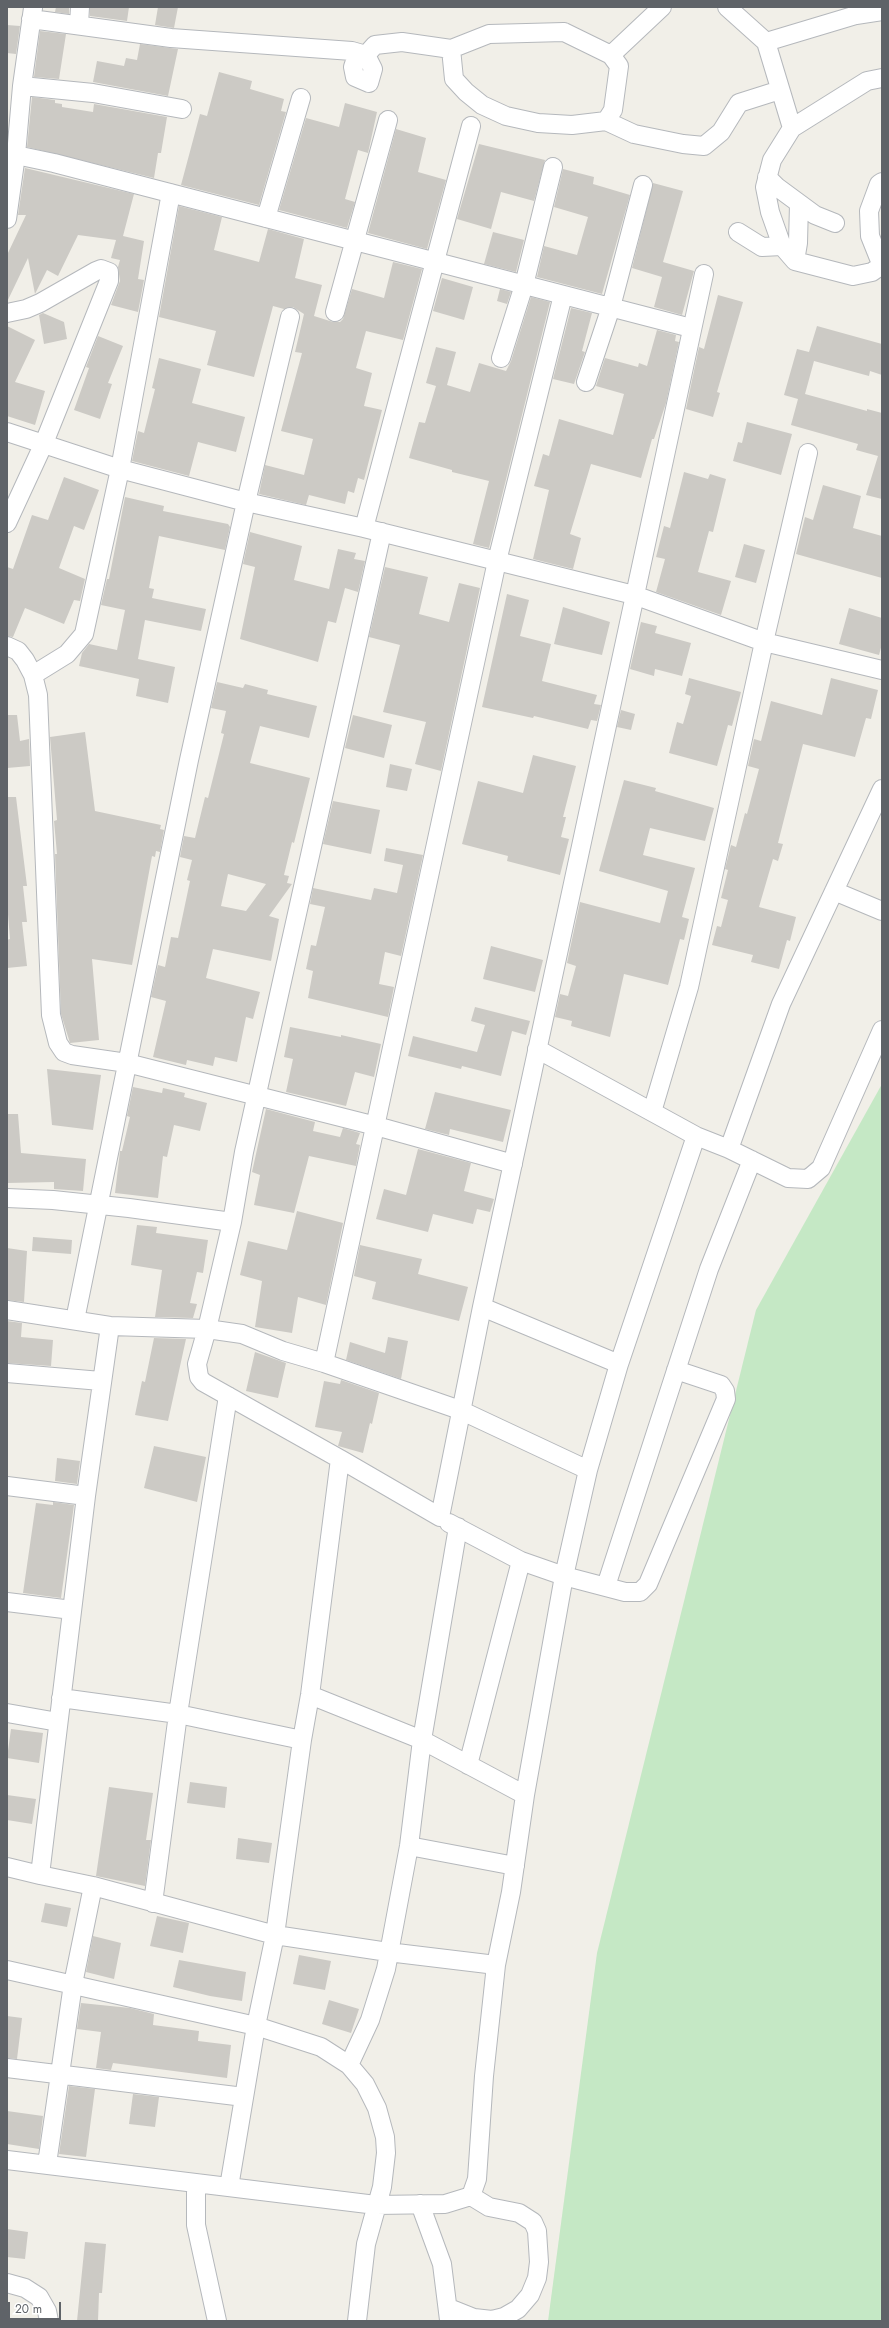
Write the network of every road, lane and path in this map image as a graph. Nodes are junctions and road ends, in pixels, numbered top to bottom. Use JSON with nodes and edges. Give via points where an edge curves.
{"nodes":[{"id":1,"x":80,"y":7,"type":"edge"},
{"id":2,"x":662,"y":7,"type":"edge"},
{"id":3,"x":727,"y":7,"type":"edge"},
{"id":4,"x":882,"y":11,"type":"edge"},
{"id":5,"x":32,"y":13,"type":"edge"},
{"id":6,"x":79,"y":25,"type":"junction"},
{"id":7,"x":766,"y":42,"type":"junction"},
{"id":8,"x":451,"y":49,"type":"junction"},
{"id":9,"x":611,"y":55,"type":"junction"},
{"id":10,"x":882,"y":78,"type":"edge"},
{"id":11,"x":22,"y":86,"type":"junction"},
{"id":12,"x":780,"y":90,"type":"junction"},
{"id":13,"x":301,"y":98,"type":"dead end"},
{"id":14,"x":182,"y":109,"type":"dead end"},
{"id":15,"x":388,"y":120,"type":"dead end"},
{"id":16,"x":606,"y":122,"type":"junction"},
{"id":17,"x":470,"y":126,"type":"dead end"},
{"id":18,"x":792,"y":128,"type":"junction"},
{"id":19,"x":16,"y":155,"type":"junction"},
{"id":20,"x":553,"y":167,"type":"dead end"},
{"id":21,"x":767,"y":177,"type":"junction"},
{"id":22,"x":882,"y":182,"type":"edge"},
{"id":23,"x":643,"y":185,"type":"dead end"},
{"id":24,"x":171,"y":194,"type":"junction"},
{"id":25,"x":799,"y":204,"type":"junction"},
{"id":26,"x":266,"y":218,"type":"junction"},
{"id":27,"x":7,"y":219,"type":"edge"},
{"id":28,"x":835,"y":223,"type":"dead end"},
{"id":29,"x":738,"y":232,"type":"dead end"},
{"id":30,"x":876,"y":237,"type":"edge"},
{"id":31,"x":354,"y":241,"type":"junction"},
{"id":32,"x":782,"y":246,"type":"junction"},
{"id":33,"x":795,"y":261,"type":"junction"},
{"id":34,"x":434,"y":262,"type":"junction"},
{"id":35,"x":882,"y":266,"type":"edge"},
{"id":36,"x":704,"y":274,"type":"dead end"},
{"id":37,"x":524,"y":285,"type":"junction"},
{"id":38,"x":563,"y":295,"type":"junction"},
{"id":39,"x":611,"y":307,"type":"junction"},
{"id":40,"x":336,"y":312,"type":"dead end"},
{"id":41,"x":7,"y":313,"type":"edge"},
{"id":42,"x":290,"y":318,"type":"dead end"},
{"id":43,"x":691,"y":328,"type":"junction"},
{"id":44,"x":501,"y":358,"type":"dead end"},
{"id":45,"x":586,"y":382,"type":"dead end"},
{"id":46,"x":7,"y":432,"type":"edge"},
{"id":47,"x":44,"y":444,"type":"junction"},
{"id":48,"x":808,"y":453,"type":"dead end"},
{"id":49,"x":120,"y":469,"type":"junction"},
{"id":50,"x":246,"y":502,"type":"junction"},
{"id":51,"x":7,"y":523,"type":"edge"},
{"id":52,"x":364,"y":528,"type":"junction"},
{"id":53,"x":382,"y":532,"type":"junction"},
{"id":54,"x":497,"y":561,"type":"junction"},
{"id":55,"x":634,"y":595,"type":"junction"},
{"id":56,"x":764,"y":642,"type":"junction"},
{"id":57,"x":7,"y":646,"type":"edge"},
{"id":58,"x":882,"y":670,"type":"edge"},
{"id":59,"x":33,"y":675,"type":"junction"},
{"id":60,"x":882,"y":789,"type":"edge"},
{"id":61,"x":834,"y":892,"type":"junction"},
{"id":62,"x":882,"y":911,"type":"edge"},
{"id":63,"x":882,"y":1030,"type":"edge"},
{"id":64,"x":537,"y":1049,"type":"junction"},
{"id":65,"x":127,"y":1063,"type":"junction"},
{"id":66,"x":257,"y":1097,"type":"junction"},
{"id":67,"x":652,"y":1112,"type":"junction"},
{"id":68,"x":376,"y":1126,"type":"junction"},
{"id":69,"x":696,"y":1136,"type":"junction"},
{"id":70,"x":730,"y":1149,"type":"junction"},
{"id":71,"x":752,"y":1160,"type":"junction"},
{"id":72,"x":513,"y":1164,"type":"junction"},
{"id":73,"x":7,"y":1198,"type":"edge"},
{"id":74,"x":100,"y":1205,"type":"junction"},
{"id":75,"x":232,"y":1222,"type":"junction"},
{"id":76,"x":482,"y":1307,"type":"junction"},
{"id":77,"x":7,"y":1310,"type":"edge"},
{"id":78,"x":75,"y":1320,"type":"junction"},
{"id":79,"x":110,"y":1326,"type":"junction"},
{"id":80,"x":207,"y":1329,"type":"junction"},
{"id":81,"x":324,"y":1363,"type":"junction"},
{"id":82,"x":619,"y":1364,"type":"junction"},
{"id":83,"x":676,"y":1370,"type":"junction"},
{"id":84,"x":7,"y":1373,"type":"edge"},
{"id":85,"x":101,"y":1381,"type":"junction"},
{"id":86,"x":228,"y":1396,"type":"junction"},
{"id":87,"x":460,"y":1410,"type":"junction"},
{"id":88,"x":340,"y":1459,"type":"junction"},
{"id":89,"x":588,"y":1470,"type":"junction"},
{"id":90,"x":7,"y":1486,"type":"edge"},
{"id":91,"x":86,"y":1496,"type":"junction"},
{"id":92,"x":440,"y":1517,"type":"junction"},
{"id":93,"x":458,"y":1527,"type":"junction"},
{"id":94,"x":521,"y":1561,"type":"junction"},
{"id":95,"x":564,"y":1576,"type":"junction"},
{"id":96,"x":606,"y":1586,"type":"junction"},
{"id":97,"x":7,"y":1602,"type":"edge"},
{"id":98,"x":72,"y":1610,"type":"junction"},
{"id":99,"x":310,"y":1695,"type":"junction"},
{"id":100,"x":61,"y":1698,"type":"junction"},
{"id":101,"x":7,"y":1713,"type":"edge"},
{"id":102,"x":178,"y":1714,"type":"junction"},
{"id":103,"x":58,"y":1722,"type":"junction"},
{"id":104,"x":302,"y":1740,"type":"junction"},
{"id":105,"x":422,"y":1740,"type":"junction"},
{"id":106,"x":468,"y":1765,"type":"junction"},
{"id":107,"x":525,"y":1795,"type":"junction"},
{"id":108,"x":409,"y":1846,"type":"junction"},
{"id":109,"x":515,"y":1866,"type":"junction"},
{"id":110,"x":7,"y":1867,"type":"edge"},
{"id":111,"x":40,"y":1875,"type":"junction"},
{"id":112,"x":93,"y":1886,"type":"junction"},
{"id":113,"x":153,"y":1903,"type":"junction"},
{"id":114,"x":275,"y":1935,"type":"junction"},
{"id":115,"x":388,"y":1952,"type":"junction"},
{"id":116,"x":496,"y":1965,"type":"junction"},
{"id":117,"x":7,"y":1970,"type":"edge"},
{"id":118,"x":73,"y":1984,"type":"junction"},
{"id":119,"x":256,"y":2026,"type":"junction"},
{"id":120,"x":349,"y":2065,"type":"junction"},
{"id":121,"x":7,"y":2068,"type":"edge"},
{"id":122,"x":60,"y":2074,"type":"junction"},
{"id":123,"x":244,"y":2097,"type":"junction"},
{"id":124,"x":7,"y":2160,"type":"edge"},
{"id":125,"x":47,"y":2164,"type":"junction"},
{"id":126,"x":196,"y":2183,"type":"junction"},
{"id":127,"x":229,"y":2187,"type":"junction"},
{"id":128,"x":470,"y":2196,"type":"junction"},
{"id":129,"x":420,"y":2204,"type":"junction"},
{"id":130,"x":376,"y":2205,"type":"junction"},
{"id":131,"x":7,"y":2283,"type":"edge"},
{"id":132,"x":449,"y":2314,"type":"edge"},
{"id":133,"x":49,"y":2321,"type":"edge"},
{"id":134,"x":217,"y":2321,"type":"edge"},
{"id":135,"x":357,"y":2321,"type":"edge"}],
"edges":[{"from":1,"to":6,"type":"street"},
{"from":2,"to":9,"type":"street"},
{"from":3,"to":7,"type":"street"},
{"from":4,"to":7,"type":"street","via":[[856,15]]},
{"from":5,"to":6,"type":"street"},
{"from":5,"to":11,"type":"street"},
{"from":6,"to":8,"type":"street","via":[[171,38],[319,48],[366,55],[375,45],[402,42]]},
{"from":7,"to":12,"type":"street"},
{"from":8,"to":9,"type":"street","via":[[489,34],[564,32]]},
{"from":8,"to":16,"type":"street","via":[[454,79],[482,105],[506,116],[538,123]]},
{"from":9,"to":16,"type":"street","via":[[619,66],[613,110]]},
{"from":10,"to":18,"type":"street","via":[[867,81]]},
{"from":11,"to":14,"type":"street","via":[[93,93]]},
{"from":11,"to":19,"type":"street"},
{"from":12,"to":16,"type":"street","via":[[739,103],[721,132],[704,146],[634,134]]},
{"from":12,"to":18,"type":"street"},
{"from":13,"to":26,"type":"street"},
{"from":15,"to":31,"type":"street"},
{"from":17,"to":34,"type":"street"},
{"from":18,"to":21,"type":"street","via":[[772,160]]},
{"from":19,"to":24,"type":"street"},
{"from":19,"to":27,"type":"street"},
{"from":20,"to":37,"type":"street"},
{"from":21,"to":25,"type":"street"},
{"from":21,"to":32,"type":"street","via":[[765,187],[770,212]]},
{"from":22,"to":30,"type":"street","via":[[869,211]]},
{"from":23,"to":39,"type":"street"},
{"from":24,"to":26,"type":"street"},
{"from":24,"to":49,"type":"street"},
{"from":25,"to":28,"type":"street","via":[[815,215]]},
{"from":25,"to":33,"type":"street"},
{"from":26,"to":31,"type":"street"},
{"from":29,"to":32,"type":"street","via":[[762,246]]},
{"from":30,"to":35,"type":"street"},
{"from":31,"to":34,"type":"street"},
{"from":31,"to":40,"type":"street"},
{"from":32,"to":33,"type":"street"},
{"from":33,"to":35,"type":"street","via":[[853,276],[872,272]]},
{"from":34,"to":37,"type":"street"},
{"from":34,"to":52,"type":"street"},
{"from":36,"to":43,"type":"street"},
{"from":37,"to":38,"type":"street"},
{"from":37,"to":44,"type":"street"},
{"from":38,"to":39,"type":"street"},
{"from":38,"to":54,"type":"street"},
{"from":39,"to":43,"type":"street"},
{"from":39,"to":45,"type":"street"},
{"from":41,"to":47,"type":"street","via":[[40,304],[96,271],[101,269],[109,272],[109,281]]},
{"from":42,"to":50,"type":"street"},
{"from":43,"to":55,"type":"street"},
{"from":46,"to":47,"type":"street"},
{"from":47,"to":49,"type":"street"},
{"from":47,"to":51,"type":"street"},
{"from":48,"to":56,"type":"street"},
{"from":49,"to":50,"type":"street"},
{"from":49,"to":59,"type":"street","via":[[84,634],[67,654]]},
{"from":50,"to":52,"type":"street"},
{"from":50,"to":65,"type":"street"},
{"from":52,"to":53,"type":"street"},
{"from":53,"to":54,"type":"street"},
{"from":53,"to":66,"type":"street"},
{"from":54,"to":55,"type":"street"},
{"from":54,"to":68,"type":"street"},
{"from":55,"to":56,"type":"street"},
{"from":55,"to":64,"type":"street"},
{"from":56,"to":58,"type":"street"},
{"from":56,"to":67,"type":"street","via":[[689,987]]},
{"from":57,"to":59,"type":"street","via":[[18,651]]},
{"from":59,"to":65,"type":"street","via":[[38,696],[54,1032],[64,1052],[72,1056]]},
{"from":60,"to":61,"type":"street"},
{"from":61,"to":62,"type":"street"},
{"from":61,"to":70,"type":"street","via":[[781,1004]]},
{"from":63,"to":71,"type":"street","via":[[821,1168],[815,1175],[800,1180],[788,1178]]},
{"from":64,"to":67,"type":"street"},
{"from":64,"to":72,"type":"street"},
{"from":65,"to":66,"type":"street"},
{"from":65,"to":74,"type":"street"},
{"from":66,"to":68,"type":"street"},
{"from":66,"to":75,"type":"street"},
{"from":67,"to":69,"type":"street"},
{"from":68,"to":72,"type":"street"},
{"from":68,"to":81,"type":"street"},
{"from":69,"to":70,"type":"street"},
{"from":69,"to":82,"type":"street"},
{"from":70,"to":71,"type":"street"},
{"from":71,"to":83,"type":"street","via":[[709,1269]]},
{"from":72,"to":76,"type":"street"},
{"from":73,"to":74,"type":"street"},
{"from":74,"to":75,"type":"street"},
{"from":74,"to":78,"type":"street"},
{"from":75,"to":80,"type":"street"},
{"from":76,"to":82,"type":"street"},
{"from":76,"to":87,"type":"street"},
{"from":77,"to":78,"type":"street"},
{"from":78,"to":79,"type":"street"},
{"from":79,"to":80,"type":"street"},
{"from":79,"to":85,"type":"street"},
{"from":80,"to":81,"type":"street","via":[[242,1334],[283,1351]]},
{"from":80,"to":86,"type":"street","via":[[197,1364],[199,1377]]},
{"from":81,"to":87,"type":"street"},
{"from":82,"to":89,"type":"street"},
{"from":83,"to":96,"type":"street"},
{"from":83,"to":96,"type":"street","via":[[721,1385],[726,1399],[723,1409],[645,1589],[634,1593]]},
{"from":84,"to":85,"type":"street"},
{"from":85,"to":91,"type":"street"},
{"from":86,"to":88,"type":"street"},
{"from":86,"to":102,"type":"street"},
{"from":87,"to":89,"type":"street"},
{"from":87,"to":92,"type":"street"},
{"from":88,"to":92,"type":"street"},
{"from":88,"to":99,"type":"street"},
{"from":89,"to":95,"type":"street"},
{"from":90,"to":91,"type":"street"},
{"from":91,"to":98,"type":"street"},
{"from":92,"to":93,"type":"street"},
{"from":93,"to":94,"type":"street"},
{"from":93,"to":105,"type":"street"},
{"from":94,"to":95,"type":"street"},
{"from":94,"to":106,"type":"street"},
{"from":95,"to":96,"type":"street"},
{"from":95,"to":107,"type":"street"},
{"from":97,"to":98,"type":"street"},
{"from":98,"to":100,"type":"street"},
{"from":99,"to":104,"type":"street"},
{"from":99,"to":105,"type":"street"},
{"from":100,"to":102,"type":"street"},
{"from":100,"to":103,"type":"street"},
{"from":101,"to":103,"type":"street"},
{"from":102,"to":104,"type":"street"},
{"from":102,"to":113,"type":"street"},
{"from":103,"to":111,"type":"street"},
{"from":104,"to":114,"type":"street"},
{"from":105,"to":106,"type":"street"},
{"from":105,"to":108,"type":"street"},
{"from":106,"to":107,"type":"street"},
{"from":107,"to":109,"type":"street"},
{"from":108,"to":109,"type":"street"},
{"from":108,"to":115,"type":"street"},
{"from":109,"to":116,"type":"street"},
{"from":110,"to":111,"type":"street"},
{"from":111,"to":112,"type":"street"},
{"from":112,"to":113,"type":"street"},
{"from":112,"to":118,"type":"street"},
{"from":113,"to":114,"type":"street"},
{"from":114,"to":115,"type":"street"},
{"from":114,"to":119,"type":"street"},
{"from":115,"to":116,"type":"street"},
{"from":115,"to":120,"type":"street","via":[[386,1969],[370,2020]]},
{"from":116,"to":128,"type":"street","via":[[484,2076],[478,2179]]},
{"from":117,"to":118,"type":"street"},
{"from":118,"to":119,"type":"street"},
{"from":118,"to":122,"type":"street"},
{"from":119,"to":120,"type":"street","via":[[321,2047]]},
{"from":119,"to":123,"type":"street"},
{"from":120,"to":130,"type":"street","via":[[365,2084],[377,2108],[385,2137],[386,2166]]},
{"from":121,"to":122,"type":"street"},
{"from":122,"to":123,"type":"street"},
{"from":122,"to":125,"type":"street"},
{"from":123,"to":127,"type":"street"},
{"from":124,"to":125,"type":"street"},
{"from":125,"to":126,"type":"street"},
{"from":126,"to":127,"type":"street"},
{"from":126,"to":134,"type":"street","via":[[196,2225]]},
{"from":127,"to":130,"type":"street"},
{"from":128,"to":129,"type":"street","via":[[445,2204]]},
{"from":128,"to":132,"type":"street","via":[[489,2207],[529,2217],[537,2231],[537,2278],[530,2295],[518,2309],[504,2317],[492,2320]]},
{"from":129,"to":130,"type":"street"},
{"from":129,"to":132,"type":"street","via":[[442,2264]]},
{"from":130,"to":135,"type":"street","via":[[366,2244]]},
{"from":131,"to":133,"type":"street","via":[[25,2288],[39,2297]]}]}
